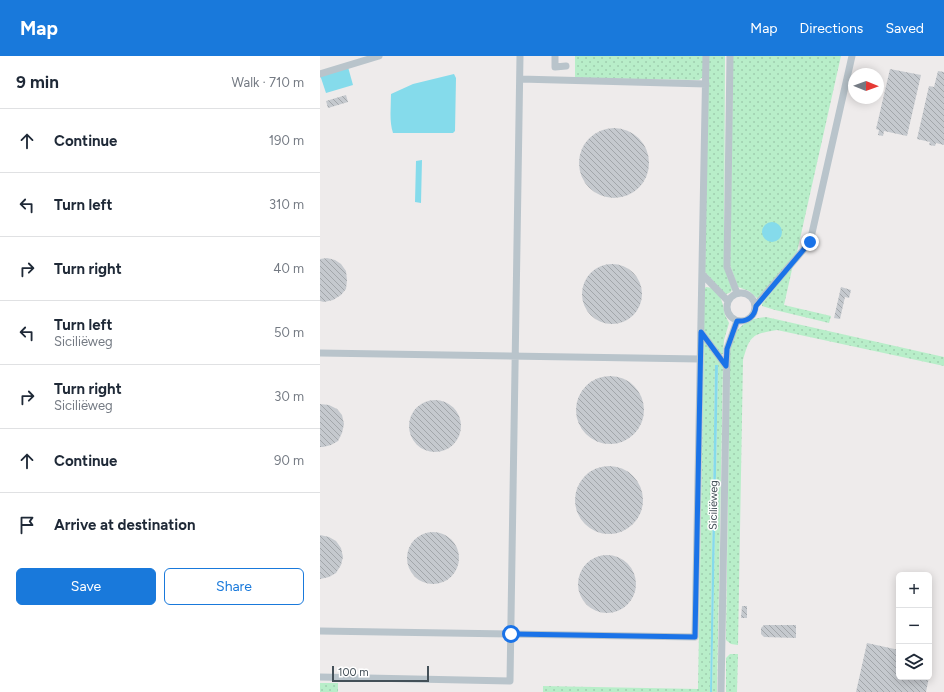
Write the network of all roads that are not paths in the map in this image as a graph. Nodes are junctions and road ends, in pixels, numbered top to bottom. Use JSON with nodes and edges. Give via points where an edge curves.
{"nodes":[{"id":1,"x":379,"y":56,"type":"edge"},
{"id":2,"x":520,"y":56,"type":"edge"},
{"id":3,"x":555,"y":56,"type":"edge"},
{"id":4,"x":706,"y":56,"type":"edge"},
{"id":5,"x":730,"y":56,"type":"edge"},
{"id":6,"x":852,"y":56,"type":"edge"},
{"id":7,"x":566,"y":66,"type":"dead end"},
{"id":8,"x":320,"y":74,"type":"edge"},
{"id":9,"x":520,"y":79,"type":"junction"},
{"id":10,"x":706,"y":84,"type":"junction"},
{"id":11,"x":702,"y":274,"type":"junction"},
{"id":12,"x":738,"y":293,"type":"junction"},
{"id":13,"x":728,"y":301,"type":"junction"},
{"id":14,"x":756,"y":306,"type":"junction"},
{"id":15,"x":737,"y":321,"type":"junction"},
{"id":16,"x":701,"y":332,"type":"junction"},
{"id":17,"x":320,"y":352,"type":"edge"},
{"id":18,"x":515,"y":356,"type":"junction"},
{"id":19,"x":700,"y":358,"type":"junction"},
{"id":20,"x":726,"y":366,"type":"junction"},
{"id":21,"x":320,"y":631,"type":"edge"},
{"id":22,"x":511,"y":634,"type":"junction"},
{"id":23,"x":320,"y":677,"type":"edge"},
{"id":24,"x":721,"y":692,"type":"edge"}],
"edges":[{"from":1,"to":8,"type":"street"},
{"from":2,"to":9,"type":"street"},
{"from":3,"to":7,"type":"street","via":[[555,66]]},
{"from":4,"to":10,"type":"street"},
{"from":5,"to":12,"type":"street","via":[[727,267]]},
{"from":6,"to":14,"type":"street","via":[[810,242]]},
{"from":9,"to":10,"type":"street"},
{"from":9,"to":18,"type":"street"},
{"from":10,"to":11,"type":"street"},
{"from":11,"to":13,"type":"street"},
{"from":11,"to":16,"type":"street"},
{"from":12,"to":13,"type":"street"},
{"from":12,"to":14,"type":"street","via":[[750,295]]},
{"from":13,"to":15,"type":"street","via":[[728,313]]},
{"from":14,"to":15,"type":"street","via":[[750,318]]},
{"from":15,"to":20,"type":"street","name":"Siciliëweg","via":[[727,349]]},
{"from":16,"to":19,"type":"street"},
{"from":16,"to":20,"type":"street"},
{"from":17,"to":18,"type":"street"},
{"from":18,"to":19,"type":"street"},
{"from":18,"to":22,"type":"street"},
{"from":19,"to":22,"type":"street","via":[[695,637]]},
{"from":20,"to":24,"type":"street","name":"Siciliëweg"},
{"from":21,"to":22,"type":"street"},
{"from":22,"to":23,"type":"street","via":[[510,680]]}]}
